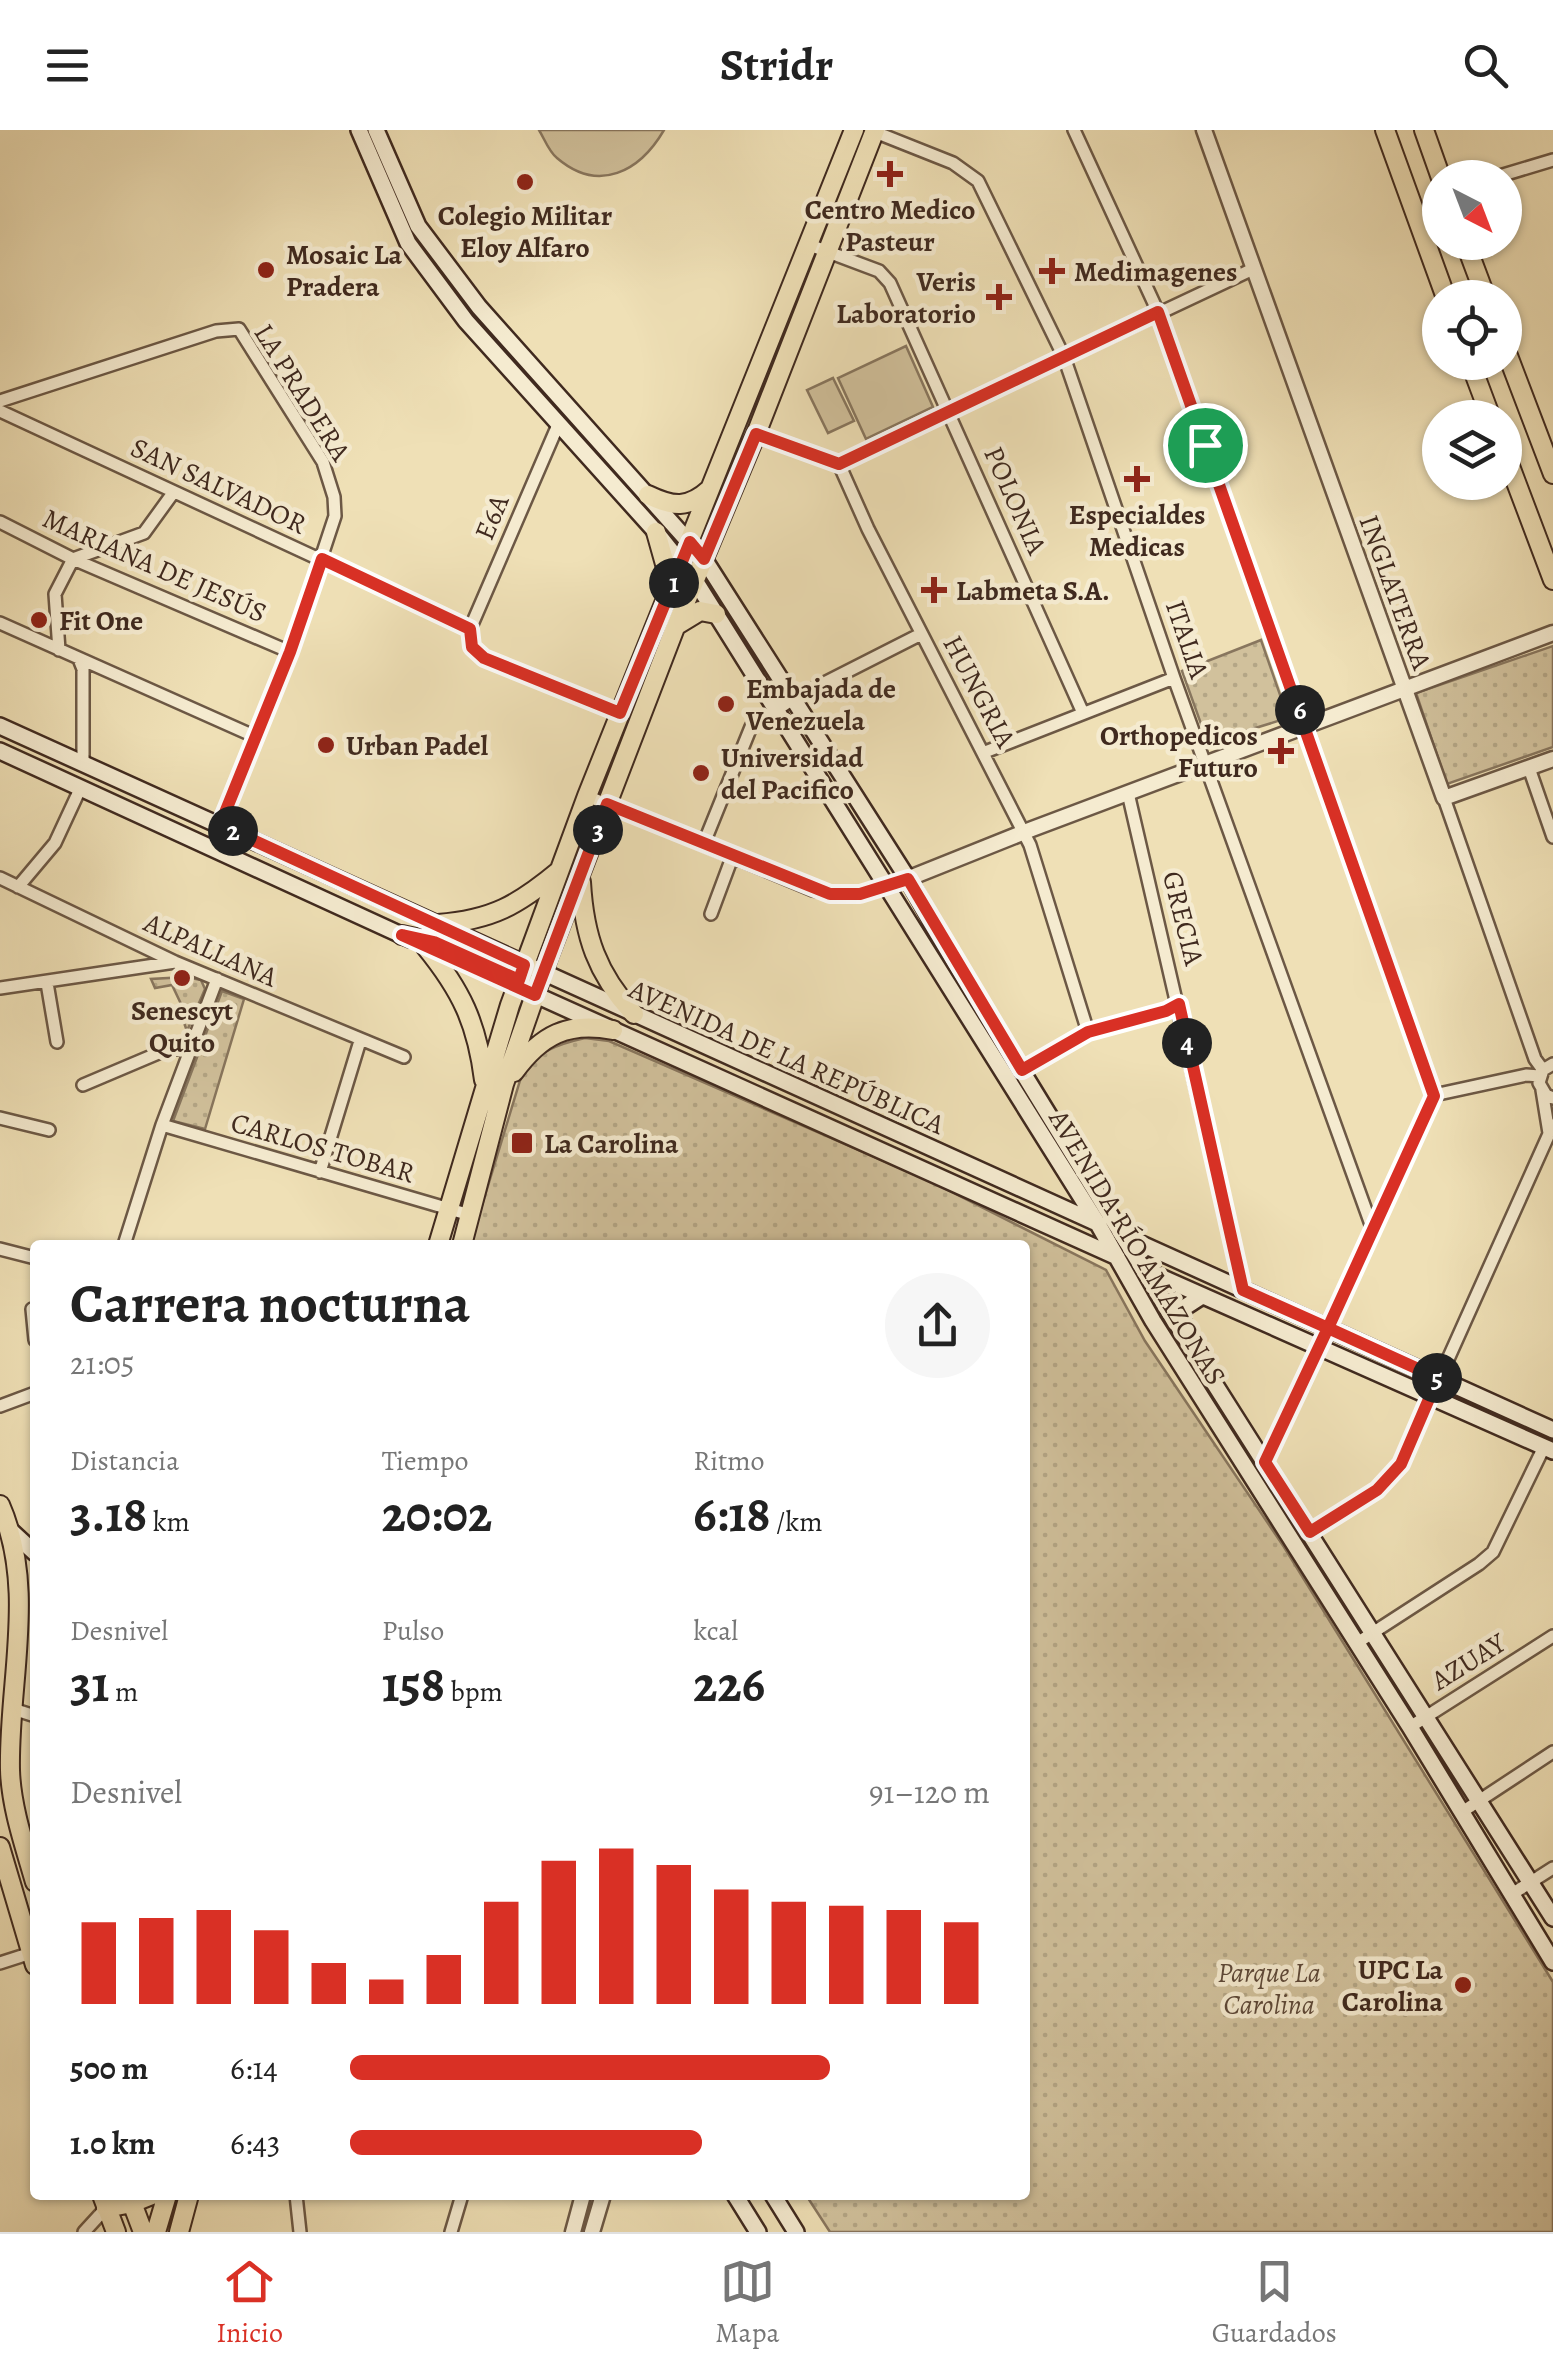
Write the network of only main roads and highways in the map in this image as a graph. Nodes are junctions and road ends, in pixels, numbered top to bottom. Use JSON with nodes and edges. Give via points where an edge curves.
{"nodes":[{"id":1,"x":359,"y":130,"type":"edge"},
{"id":2,"x":376,"y":130,"type":"edge"},
{"id":3,"x":854,"y":130,"type":"edge"},
{"id":4,"x":1385,"y":130,"type":"edge"},
{"id":5,"x":1424,"y":130,"type":"edge"},
{"id":6,"x":875,"y":131,"type":"edge"},
{"id":7,"x":1434,"y":160,"type":"edge"},
{"id":8,"x":1439,"y":280,"type":"edge"},
{"id":9,"x":1517,"y":380,"type":"edge"},
{"id":10,"x":1553,"y":474,"type":"edge"},
{"id":11,"x":710,"y":489,"type":"junction"},
{"id":12,"x":648,"y":495,"type":"junction"},
{"id":13,"x":1522,"y":499,"type":"edge"},
{"id":14,"x":656,"y":532,"type":"junction"},
{"id":15,"x":690,"y":542,"type":"junction"},
{"id":16,"x":704,"y":559,"type":"junction"},
{"id":17,"x":681,"y":566,"type":"junction"},
{"id":18,"x":1553,"y":580,"type":"edge"},
{"id":19,"x":696,"y":582,"type":"junction"},
{"id":20,"x":668,"y":598,"type":"junction"},
{"id":21,"x":716,"y":614,"type":"junction"},
{"id":22,"x":676,"y":625,"type":"junction"},
{"id":23,"x":0,"y":726,"type":"edge"},
{"id":24,"x":0,"y":751,"type":"edge"},
{"id":25,"x":560,"y":870,"type":"junction"},
{"id":26,"x":581,"y":876,"type":"junction"},
{"id":27,"x":438,"y":924,"type":"junction"},
{"id":28,"x":402,"y":935,"type":"junction"},
{"id":29,"x":426,"y":946,"type":"junction"},
{"id":30,"x":542,"y":973,"type":"junction"},
{"id":31,"x":520,"y":977,"type":"junction"},
{"id":32,"x":535,"y":995,"type":"junction"},
{"id":33,"x":634,"y":1014,"type":"junction"},
{"id":34,"x":613,"y":1030,"type":"junction"},
{"id":35,"x":504,"y":1084,"type":"junction"},
{"id":36,"x":485,"y":1089,"type":"junction"},
{"id":37,"x":1060,"y":1164,"type":"junction"},
{"id":38,"x":1040,"y":1198,"type":"junction"},
{"id":39,"x":1098,"y":1224,"type":"junction"},
{"id":40,"x":1124,"y":1236,"type":"junction"},
{"id":41,"x":439,"y":1240,"type":"edge"},
{"id":42,"x":463,"y":1240,"type":"edge"},
{"id":43,"x":1117,"y":1258,"type":"junction"},
{"id":44,"x":1145,"y":1270,"type":"junction"},
{"id":45,"x":1202,"y":1296,"type":"junction"},
{"id":46,"x":1188,"y":1342,"type":"junction"},
{"id":47,"x":1553,"y":1430,"type":"edge"},
{"id":48,"x":1548,"y":1449,"type":"edge"},
{"id":49,"x":0,"y":1505,"type":"edge"},
{"id":50,"x":5,"y":1524,"type":"edge"},
{"id":51,"x":30,"y":1549,"type":"edge"},
{"id":52,"x":27,"y":1614,"type":"edge"},
{"id":53,"x":0,"y":1632,"type":"edge"},
{"id":54,"x":0,"y":1846,"type":"edge"},
{"id":55,"x":30,"y":1861,"type":"edge"},
{"id":56,"x":1553,"y":1918,"type":"edge"},
{"id":57,"x":30,"y":1949,"type":"edge"},
{"id":58,"x":1553,"y":1962,"type":"edge"},
{"id":59,"x":130,"y":2200,"type":"edge"},
{"id":60,"x":166,"y":2200,"type":"edge"},
{"id":61,"x":189,"y":2200,"type":"edge"},
{"id":62,"x":738,"y":2200,"type":"edge"},
{"id":63,"x":776,"y":2200,"type":"edge"},
{"id":64,"x":104,"y":2201,"type":"edge"},
{"id":65,"x":113,"y":2232,"type":"edge"},
{"id":66,"x":143,"y":2232,"type":"edge"},
{"id":67,"x":156,"y":2232,"type":"edge"},
{"id":68,"x":179,"y":2232,"type":"edge"},
{"id":69,"x":758,"y":2232,"type":"edge"},
{"id":70,"x":796,"y":2232,"type":"edge"}],
"edges":[{"from":1,"to":14,"type":"main road","name":"AVENIDA RÍO AMAZONAS","via":[[408,242],[466,321]]},
{"from":2,"to":12,"type":"main road","name":"AVENIDA RÍO AMAZONAS","via":[[418,226],[468,294]]},
{"from":3,"to":11,"type":"main road"},
{"from":4,"to":8,"type":"main road"},
{"from":5,"to":7,"type":"main road"},
{"from":6,"to":16,"type":"main road"},
{"from":9,"to":10,"type":"main road"},
{"from":11,"to":12,"type":"main road","via":[[680,506]]},
{"from":11,"to":15,"type":"main road"},
{"from":12,"to":15,"type":"main road","name":"AVENIDA RÍO AMAZONAS"},
{"from":13,"to":18,"type":"main road"},
{"from":14,"to":17,"type":"main road","name":"AVENIDA RÍO AMAZONAS"},
{"from":14,"to":20,"type":"main road"},
{"from":15,"to":16,"type":"main road","name":"AVENIDA RÍO AMAZONAS"},
{"from":15,"to":17,"type":"main road"},
{"from":16,"to":19,"type":"main road"},
{"from":16,"to":40,"type":"main road","name":"AVENIDA RÍO AMAZONAS"},
{"from":17,"to":19,"type":"main road","name":"AVENIDA RÍO AMAZONAS"},
{"from":17,"to":20,"type":"main road"},
{"from":19,"to":21,"type":"main road","name":"AVENIDA RÍO AMAZONAS"},
{"from":19,"to":22,"type":"main road"},
{"from":20,"to":25,"type":"main road"},
{"from":21,"to":22,"type":"main road","via":[[700,611]]},
{"from":21,"to":37,"type":"main road","name":"AVENIDA RÍO AMAZONAS"},
{"from":22,"to":26,"type":"main road"},
{"from":23,"to":27,"type":"main road","name":"AVENIDA DE LA REPÚBLICA"},
{"from":24,"to":28,"type":"main road","name":"AVENIDA DE LA REPÚBLICA"},
{"from":25,"to":27,"type":"main road","via":[[502,912]]},
{"from":25,"to":31,"type":"main road"},
{"from":26,"to":30,"type":"main road"},
{"from":26,"to":33,"type":"main road","via":[[591,952]]},
{"from":27,"to":31,"type":"main road","name":"AVENIDA DE LA REPÚBLICA"},
{"from":28,"to":29,"type":"main road","name":"AVENIDA DE LA REPÚBLICA"},
{"from":28,"to":31,"type":"main road"},
{"from":29,"to":31,"type":"main road","name":"AVENIDA DE LA REPÚBLICA"},
{"from":29,"to":36,"type":"main road","via":[[473,1024]]},
{"from":30,"to":31,"type":"main road","via":[[532,982]]},
{"from":30,"to":32,"type":"main road"},
{"from":30,"to":33,"type":"main road","name":"AVENIDA DE LA REPÚBLICA"},
{"from":31,"to":32,"type":"main road","name":"AVENIDA DE LA REPÚBLICA"},
{"from":31,"to":36,"type":"main road"},
{"from":32,"to":34,"type":"main road","name":"AVENIDA DE LA REPÚBLICA"},
{"from":32,"to":35,"type":"main road"},
{"from":33,"to":38,"type":"main road","name":"AVENIDA DE LA REPÚBLICA"},
{"from":34,"to":35,"type":"main road","via":[[564,1030],[538,1045]]},
{"from":34,"to":43,"type":"main road","name":"AVENIDA DE LA REPÚBLICA"},
{"from":35,"to":42,"type":"main road"},
{"from":36,"to":41,"type":"main road"},
{"from":37,"to":38,"type":"main road","via":[[1059,1187]]},
{"from":37,"to":39,"type":"main road","name":"AVENIDA RÍO AMAZONAS"},
{"from":38,"to":39,"type":"main road","name":"AVENIDA DE LA REPÚBLICA"},
{"from":39,"to":40,"type":"main road","name":"AVENIDA DE LA REPÚBLICA"},
{"from":39,"to":43,"type":"main road","name":"AVENIDA RÍO AMAZONAS"},
{"from":40,"to":44,"type":"main road","name":"AVENIDA RÍO AMAZONAS"},
{"from":40,"to":47,"type":"main road","name":"AVENIDA DE LA REPÚBLICA"},
{"from":43,"to":44,"type":"main road","name":"AVENIDA DE LA REPÚBLICA"},
{"from":43,"to":58,"type":"main road","name":"AVENIDA RÍO AMAZONAS"},
{"from":44,"to":45,"type":"main road","name":"AVENIDA DE LA REPÚBLICA"},
{"from":44,"to":46,"type":"main road","name":"AVENIDA RÍO AMAZONAS"},
{"from":45,"to":46,"type":"main road","via":[[1181,1313]]},
{"from":45,"to":48,"type":"main road","name":"AVENIDA DE LA REPÚBLICA"},
{"from":46,"to":56,"type":"main road","name":"AVENIDA RÍO AMAZONAS"},
{"from":49,"to":50,"type":"main road"},
{"from":50,"to":51,"type":"main road"},
{"from":50,"to":52,"type":"main road"},
{"from":52,"to":53,"type":"main road"},
{"from":52,"to":55,"type":"main road","via":[[10,1775]]},
{"from":54,"to":57,"type":"main road"},
{"from":59,"to":66,"type":"main road"},
{"from":60,"to":67,"type":"main road"},
{"from":61,"to":68,"type":"main road"},
{"from":62,"to":69,"type":"main road"},
{"from":63,"to":70,"type":"main road"},
{"from":64,"to":65,"type":"main road"}]}
